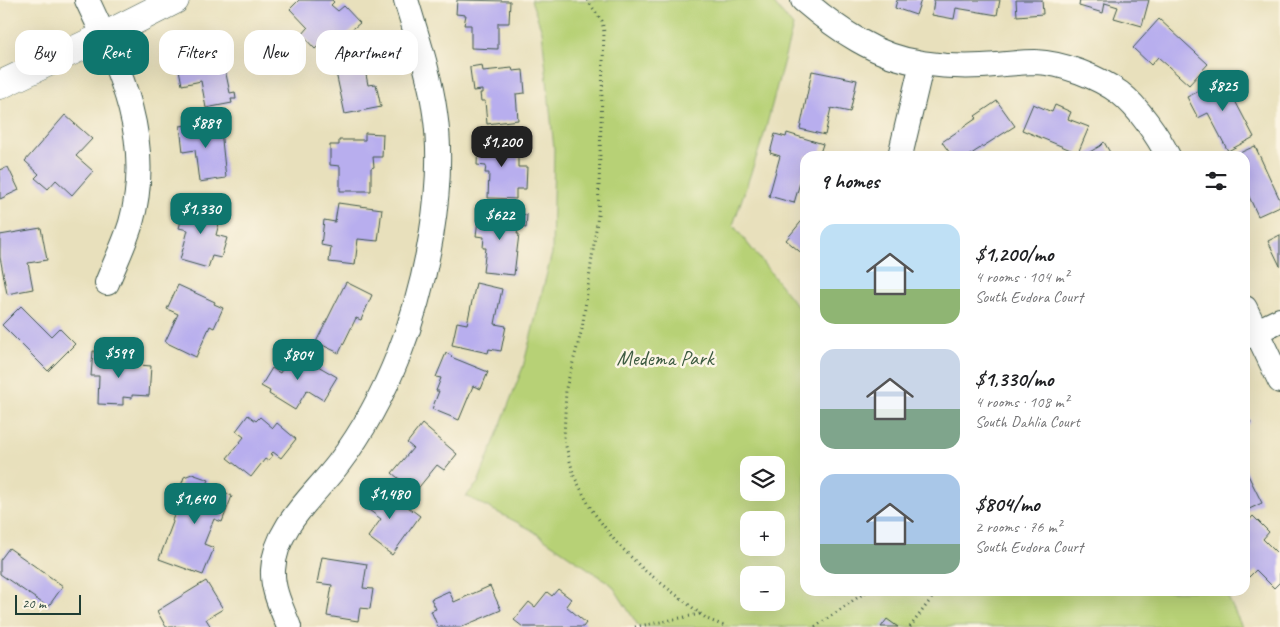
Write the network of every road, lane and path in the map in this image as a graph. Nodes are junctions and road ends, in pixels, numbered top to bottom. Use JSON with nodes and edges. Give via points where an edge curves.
{"nodes":[{"id":1,"x":86,"y":0,"type":"edge"},
{"id":2,"x":175,"y":0,"type":"edge"},
{"id":3,"x":406,"y":0,"type":"edge"},
{"id":4,"x":587,"y":0,"type":"edge"},
{"id":5,"x":803,"y":0,"type":"edge"},
{"id":6,"x":101,"y":30,"type":"edge"},
{"id":7,"x":116,"y":30,"type":"edge"},
{"id":8,"x":83,"y":46,"type":"edge"},
{"id":9,"x":922,"y":63,"type":"junction"},
{"id":10,"x":120,"y":75,"type":"edge"},
{"id":11,"x":0,"y":85,"type":"edge"},
{"id":12,"x":901,"y":151,"type":"edge"},
{"id":13,"x":1166,"y":151,"type":"edge"},
{"id":14,"x":107,"y":283,"type":"dead end"},
{"id":15,"x":1280,"y":320,"type":"edge"},
{"id":16,"x":1251,"y":334,"type":"edge"},
{"id":17,"x":1280,"y":380,"type":"edge"},
{"id":18,"x":860,"y":596,"type":"edge"},
{"id":19,"x":933,"y":596,"type":"edge"},
{"id":20,"x":700,"y":614,"type":"junction"},
{"id":21,"x":290,"y":627,"type":"edge"},
{"id":22,"x":635,"y":627,"type":"edge"},
{"id":23,"x":727,"y":627,"type":"edge"},
{"id":24,"x":815,"y":627,"type":"edge"},
{"id":25,"x":910,"y":627,"type":"edge"}],
"edges":[{"from":1,"to":6,"type":"street"},
{"from":2,"to":7,"type":"street"},
{"from":3,"to":21,"type":"street","via":[[435,114],[436,196],[425,269],[399,355],[365,425],[340,462],[288,526],[277,548],[273,570],[275,590]]},
{"from":4,"to":20,"type":"path","via":[[602,21],[604,32],[598,215],[582,329],[566,388],[564,439],[574,476],[615,541],[642,569]]},
{"from":5,"to":9,"type":"street","via":[[844,33],[891,56]]},
{"from":8,"to":11,"type":"street"},
{"from":9,"to":12,"type":"street"},
{"from":9,"to":13,"type":"street","via":[[980,66],[1035,62],[1059,65],[1101,82],[1120,94],[1136,109]]},
{"from":10,"to":14,"type":"street","via":[[137,132],[138,184],[131,222]]},
{"from":15,"to":16,"type":"street"},
{"from":16,"to":17,"type":"street"},
{"from":18,"to":24,"type":"path"},
{"from":19,"to":25,"type":"path"},
{"from":20,"to":22,"type":"path"},
{"from":20,"to":23,"type":"path"}]}
